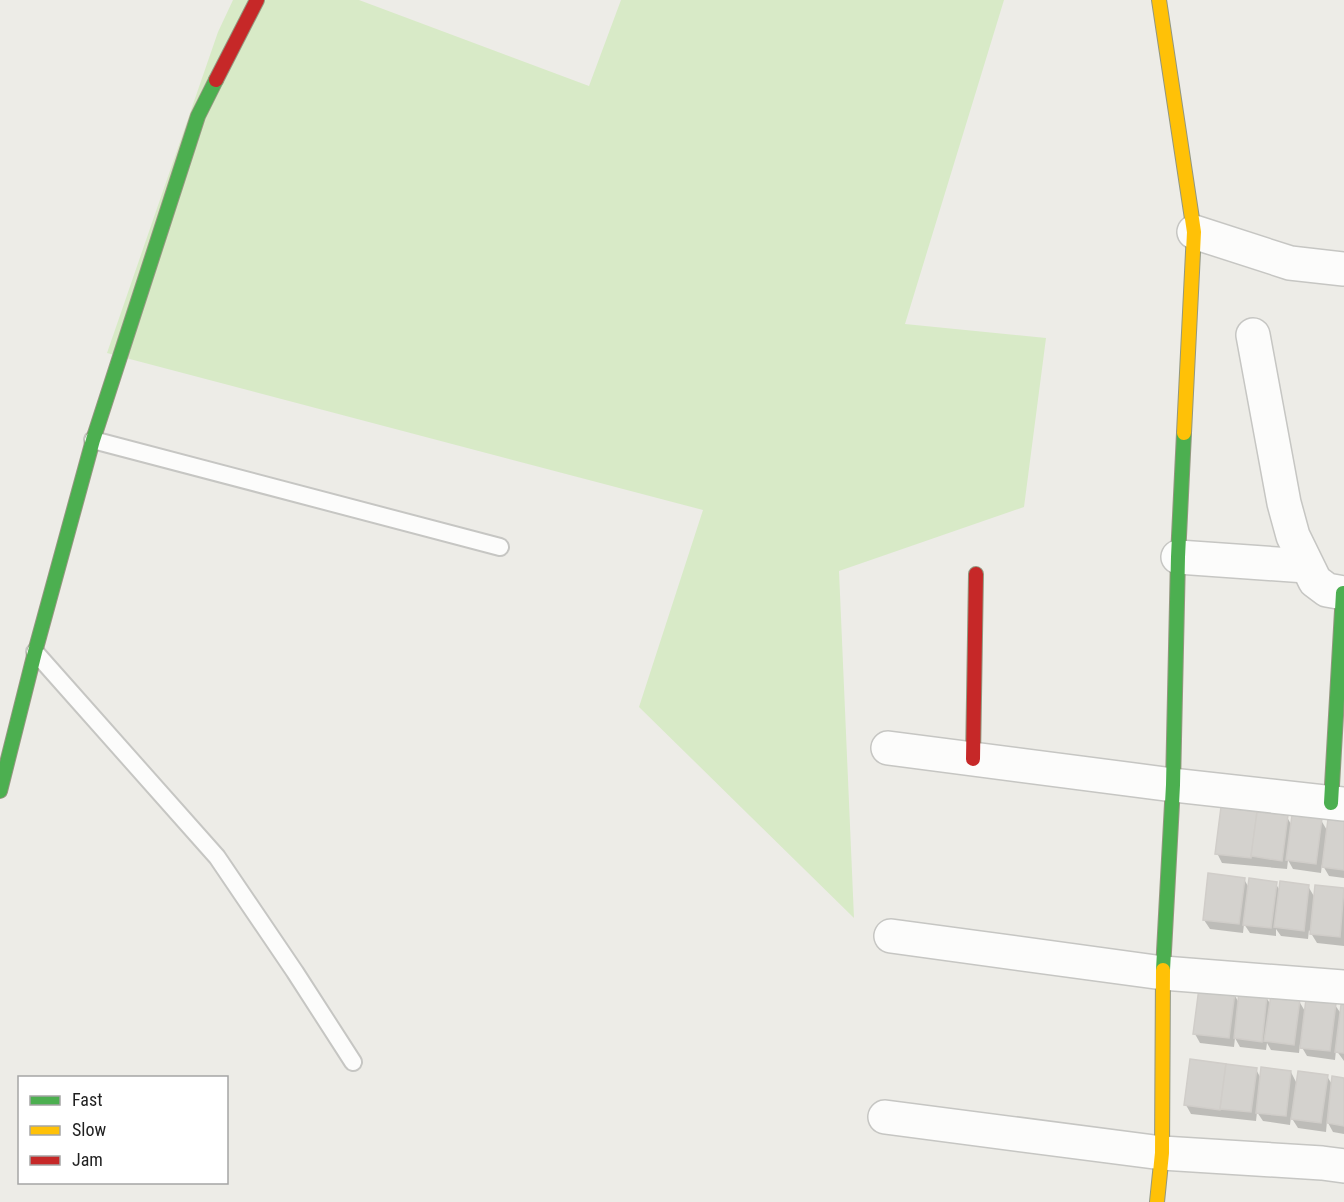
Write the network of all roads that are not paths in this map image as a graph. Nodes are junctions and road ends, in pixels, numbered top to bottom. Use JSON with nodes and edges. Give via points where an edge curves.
{"nodes":[{"id":1,"x":257,"y":0,"type":"edge"},
{"id":2,"x":1159,"y":0,"type":"edge"},
{"id":3,"x":1194,"y":232,"type":"junction"},
{"id":4,"x":1344,"y":269,"type":"edge"},
{"id":5,"x":1253,"y":335,"type":"dead end"},
{"id":6,"x":93,"y":440,"type":"junction"},
{"id":7,"x":500,"y":547,"type":"dead end"},
{"id":8,"x":1178,"y":557,"type":"junction"},
{"id":9,"x":1306,"y":566,"type":"junction"},
{"id":10,"x":976,"y":574,"type":"dead end"},
{"id":11,"x":1344,"y":593,"type":"edge"},
{"id":12,"x":35,"y":652,"type":"junction"},
{"id":13,"x":888,"y":748,"type":"dead end"},
{"id":14,"x":973,"y":759,"type":"junction"},
{"id":15,"x":1173,"y":785,"type":"junction"},
{"id":16,"x":0,"y":791,"type":"edge"},
{"id":17,"x":1338,"y":803,"type":"edge"},
{"id":18,"x":891,"y":936,"type":"dead end"},
{"id":19,"x":1163,"y":973,"type":"junction"},
{"id":20,"x":1344,"y":987,"type":"edge"},
{"id":21,"x":353,"y":1062,"type":"dead end"},
{"id":22,"x":885,"y":1117,"type":"dead end"},
{"id":23,"x":1162,"y":1153,"type":"junction"},
{"id":24,"x":1344,"y":1166,"type":"edge"},
{"id":25,"x":1157,"y":1202,"type":"edge"}],
"edges":[{"from":1,"to":6,"type":"street","via":[[198,116]]},
{"from":2,"to":3,"type":"street"},
{"from":3,"to":4,"type":"street","via":[[1290,263]]},
{"from":3,"to":8,"type":"street"},
{"from":5,"to":9,"type":"street","via":[[1284,502]]},
{"from":6,"to":7,"type":"lane"},
{"from":6,"to":12,"type":"street"},
{"from":8,"to":9,"type":"street"},
{"from":8,"to":15,"type":"street"},
{"from":9,"to":11,"type":"street","via":[[1315,581],[1327,590]]},
{"from":10,"to":14,"type":"street"},
{"from":11,"to":17,"type":"street"},
{"from":12,"to":16,"type":"street"},
{"from":12,"to":21,"type":"lane","via":[[217,856]]},
{"from":13,"to":14,"type":"street"},
{"from":14,"to":15,"type":"street"},
{"from":15,"to":17,"type":"street"},
{"from":15,"to":19,"type":"street"},
{"from":18,"to":19,"type":"street"},
{"from":19,"to":20,"type":"street"},
{"from":19,"to":23,"type":"street"},
{"from":22,"to":23,"type":"street"},
{"from":23,"to":24,"type":"street"},
{"from":23,"to":25,"type":"street"}]}
